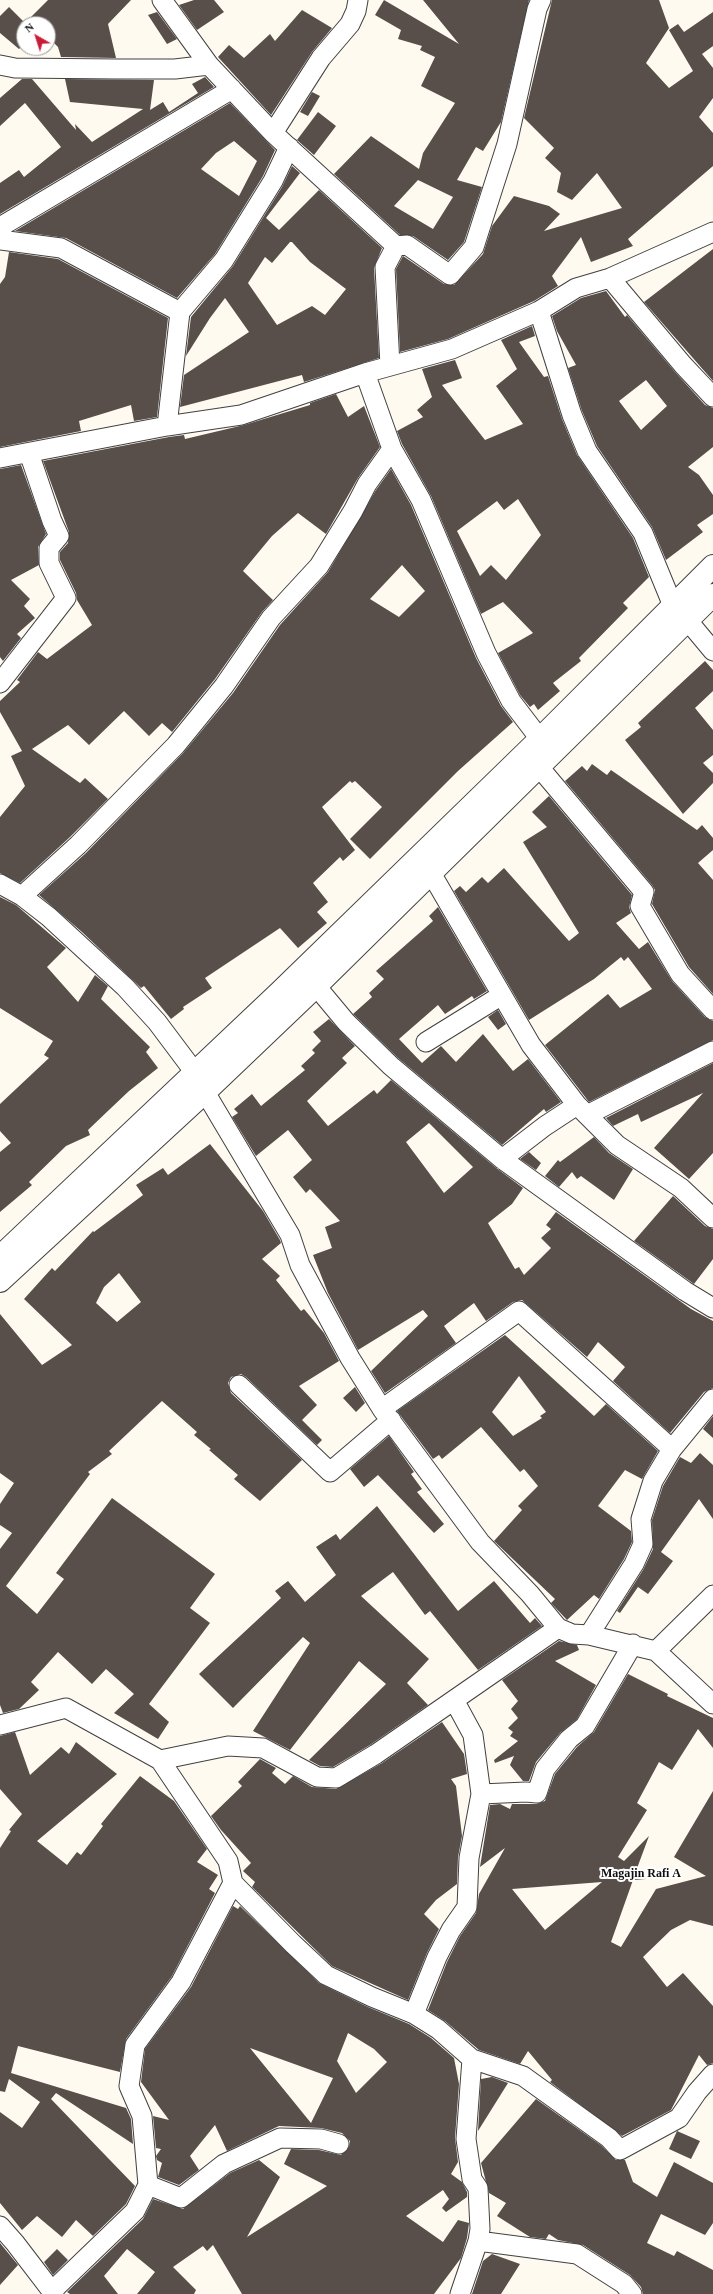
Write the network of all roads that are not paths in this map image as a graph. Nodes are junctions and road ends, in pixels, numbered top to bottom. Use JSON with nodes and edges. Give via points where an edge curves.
{"nodes":[{"id":1,"x":162,"y":0,"type":"edge"},
{"id":2,"x":358,"y":0,"type":"edge"},
{"id":3,"x":541,"y":0,"type":"edge"},
{"id":4,"x":209,"y":64,"type":"junction"},
{"id":5,"x":0,"y":65,"type":"edge"},
{"id":6,"x":232,"y":89,"type":"junction"},
{"id":7,"x":273,"y":133,"type":"junction"},
{"id":8,"x":288,"y":147,"type":"junction"},
{"id":9,"x":0,"y":227,"type":"edge"},
{"id":10,"x":713,"y":232,"type":"edge"},
{"id":11,"x":0,"y":240,"type":"edge"},
{"id":12,"x":396,"y":246,"type":"junction"},
{"id":13,"x":610,"y":278,"type":"junction"},
{"id":14,"x":539,"y":311,"type":"junction"},
{"id":15,"x":180,"y":312,"type":"junction"},
{"id":16,"x":390,"y":366,"type":"junction"},
{"id":17,"x":365,"y":372,"type":"junction"},
{"id":18,"x":713,"y":397,"type":"edge"},
{"id":19,"x":167,"y":426,"type":"junction"},
{"id":20,"x":392,"y":449,"type":"junction"},
{"id":21,"x":29,"y":453,"type":"junction"},
{"id":22,"x":0,"y":458,"type":"edge"},
{"id":23,"x":713,"y":566,"type":"edge"},
{"id":24,"x":713,"y":595,"type":"edge"},
{"id":25,"x":680,"y":614,"type":"junction"},
{"id":26,"x":713,"y":651,"type":"edge"},
{"id":27,"x":0,"y":683,"type":"edge"},
{"id":28,"x":540,"y":739,"type":"junction"},
{"id":29,"x":539,"y":767,"type":"junction"},
{"id":30,"x":431,"y":873,"type":"junction"},
{"id":31,"x":9,"y":894,"type":"edge"},
{"id":32,"x":316,"y":986,"type":"junction"},
{"id":33,"x":502,"y":995,"type":"junction"},
{"id":34,"x":713,"y":1010,"type":"edge"},
{"id":35,"x":426,"y":1042,"type":"dead end"},
{"id":36,"x":713,"y":1051,"type":"edge"},
{"id":37,"x":201,"y":1083,"type":"junction"},
{"id":38,"x":582,"y":1110,"type":"junction"},
{"id":39,"x":502,"y":1158,"type":"junction"},
{"id":40,"x":713,"y":1218,"type":"edge"},
{"id":41,"x":0,"y":1258,"type":"edge"},
{"id":42,"x":0,"y":1281,"type":"edge"},
{"id":43,"x":713,"y":1308,"type":"edge"},
{"id":44,"x":239,"y":1385,"type":"dead end"},
{"id":45,"x":713,"y":1399,"type":"edge"},
{"id":46,"x":386,"y":1414,"type":"junction"},
{"id":47,"x":672,"y":1449,"type":"junction"},
{"id":48,"x":713,"y":1596,"type":"edge"},
{"id":49,"x":558,"y":1628,"type":"junction"},
{"id":50,"x":589,"y":1635,"type":"junction"},
{"id":51,"x":633,"y":1644,"type":"junction"},
{"id":52,"x":656,"y":1651,"type":"junction"},
{"id":53,"x":454,"y":1700,"type":"junction"},
{"id":54,"x":713,"y":1704,"type":"edge"},
{"id":55,"x":0,"y":1725,"type":"edge"},
{"id":56,"x":160,"y":1760,"type":"junction"},
{"id":57,"x":481,"y":1794,"type":"junction"},
{"id":58,"x":233,"y":1883,"type":"junction"},
{"id":59,"x":414,"y":2014,"type":"junction"},
{"id":60,"x":472,"y":2059,"type":"junction"},
{"id":61,"x":713,"y":2074,"type":"edge"},
{"id":62,"x":338,"y":2144,"type":"dead end"},
{"id":63,"x":148,"y":2185,"type":"junction"},
{"id":64,"x":0,"y":2226,"type":"edge"},
{"id":65,"x":478,"y":2241,"type":"junction"},
{"id":66,"x":53,"y":2292,"type":"edge"},
{"id":67,"x":460,"y":2294,"type":"edge"},
{"id":68,"x":632,"y":2294,"type":"edge"}],
"edges":[{"from":1,"to":4,"type":"street"},
{"from":2,"to":7,"type":"street","via":[[350,24],[321,58]]},
{"from":3,"to":12,"type":"street","via":[[507,144],[474,247],[450,275],[407,245]]},
{"from":4,"to":5,"type":"street","via":[[175,69],[15,68]]},
{"from":4,"to":6,"type":"street"},
{"from":6,"to":7,"type":"street"},
{"from":6,"to":9,"type":"street"},
{"from":7,"to":8,"type":"street"},
{"from":8,"to":12,"type":"street"},
{"from":8,"to":15,"type":"street","via":[[273,181],[224,260]]},
{"from":10,"to":13,"type":"street"},
{"from":11,"to":15,"type":"street","via":[[61,248]]},
{"from":12,"to":16,"type":"street","via":[[385,267]]},
{"from":13,"to":14,"type":"street","via":[[576,288]]},
{"from":13,"to":18,"type":"street","via":[[683,366]]},
{"from":14,"to":16,"type":"street","via":[[452,349]]},
{"from":14,"to":25,"type":"street","via":[[572,415],[587,451],[643,533]]},
{"from":15,"to":19,"type":"street"},
{"from":16,"to":17,"type":"street"},
{"from":17,"to":19,"type":"street","via":[[241,415]]},
{"from":17,"to":20,"type":"street"},
{"from":19,"to":21,"type":"street"},
{"from":20,"to":28,"type":"street","via":[[422,500],[486,653],[511,701]]},
{"from":20,"to":31,"type":"street","via":[[367,484],[319,566],[272,618],[224,686],[176,745],[78,845]]},
{"from":21,"to":22,"type":"street"},
{"from":21,"to":27,"type":"street","via":[[59,536],[49,548],[49,563],[66,598]]},
{"from":23,"to":25,"type":"street"},
{"from":24,"to":25,"type":"street"},
{"from":25,"to":26,"type":"street"},
{"from":25,"to":28,"type":"street"},
{"from":25,"to":29,"type":"street"},
{"from":28,"to":37,"type":"street"},
{"from":29,"to":30,"type":"street"},
{"from":29,"to":34,"type":"street","via":[[644,892],[640,906],[680,974]]},
{"from":30,"to":32,"type":"street"},
{"from":30,"to":33,"type":"street"},
{"from":31,"to":37,"type":"street","via":[[49,917],[125,987],[157,1022]]},
{"from":32,"to":37,"type":"street"},
{"from":32,"to":39,"type":"street","via":[[346,1022],[391,1066]]},
{"from":33,"to":35,"type":"street"},
{"from":33,"to":38,"type":"street","via":[[532,1045]]},
{"from":36,"to":38,"type":"street"},
{"from":37,"to":41,"type":"street"},
{"from":37,"to":42,"type":"street"},
{"from":37,"to":46,"type":"street","via":[[272,1200],[290,1235],[300,1265],[350,1358]]},
{"from":38,"to":39,"type":"street","via":[[545,1126]]},
{"from":38,"to":40,"type":"street","via":[[617,1145],[681,1188]]},
{"from":39,"to":43,"type":"street","via":[[685,1291]]},
{"from":44,"to":46,"type":"street","via":[[330,1472]]},
{"from":45,"to":47,"type":"street"},
{"from":46,"to":47,"type":"street","via":[[519,1311]]},
{"from":46,"to":49,"type":"street","via":[[480,1542],[530,1594]]},
{"from":47,"to":50,"type":"street","via":[[653,1481],[641,1519],[643,1544],[634,1564]]},
{"from":48,"to":52,"type":"street"},
{"from":49,"to":50,"type":"street","via":[[572,1634]]},
{"from":49,"to":53,"type":"street"},
{"from":50,"to":51,"type":"street"},
{"from":51,"to":52,"type":"street"},
{"from":51,"to":57,"type":"street","via":[[585,1726],[569,1739],[545,1770],[537,1794]]},
{"from":52,"to":54,"type":"street"},
{"from":53,"to":56,"type":"street","via":[[336,1778],[317,1777],[263,1748],[228,1746]]},
{"from":53,"to":57,"type":"street","via":[[473,1735]]},
{"from":55,"to":56,"type":"street","via":[[66,1708]]},
{"from":56,"to":58,"type":"street","via":[[228,1861]]},
{"from":57,"to":59,"type":"street","via":[[469,1858],[467,1907],[437,1957]]},
{"from":58,"to":59,"type":"street","via":[[326,1974]]},
{"from":58,"to":63,"type":"street","via":[[181,1982],[135,2045],[129,2086],[142,2116]]},
{"from":59,"to":60,"type":"street","via":[[438,2029]]},
{"from":60,"to":61,"type":"street","via":[[523,2076],[609,2138],[620,2150],[679,2118]]},
{"from":60,"to":65,"type":"street","via":[[466,2139],[472,2179],[478,2188]]},
{"from":62,"to":63,"type":"street","via":[[321,2139],[280,2138],[224,2164],[181,2198]]},
{"from":63,"to":66,"type":"street","via":[[135,2211]]},
{"from":64,"to":66,"type":"street"},
{"from":65,"to":67,"type":"street"},
{"from":65,"to":68,"type":"street","via":[[577,2254],[624,2284]]}]}
